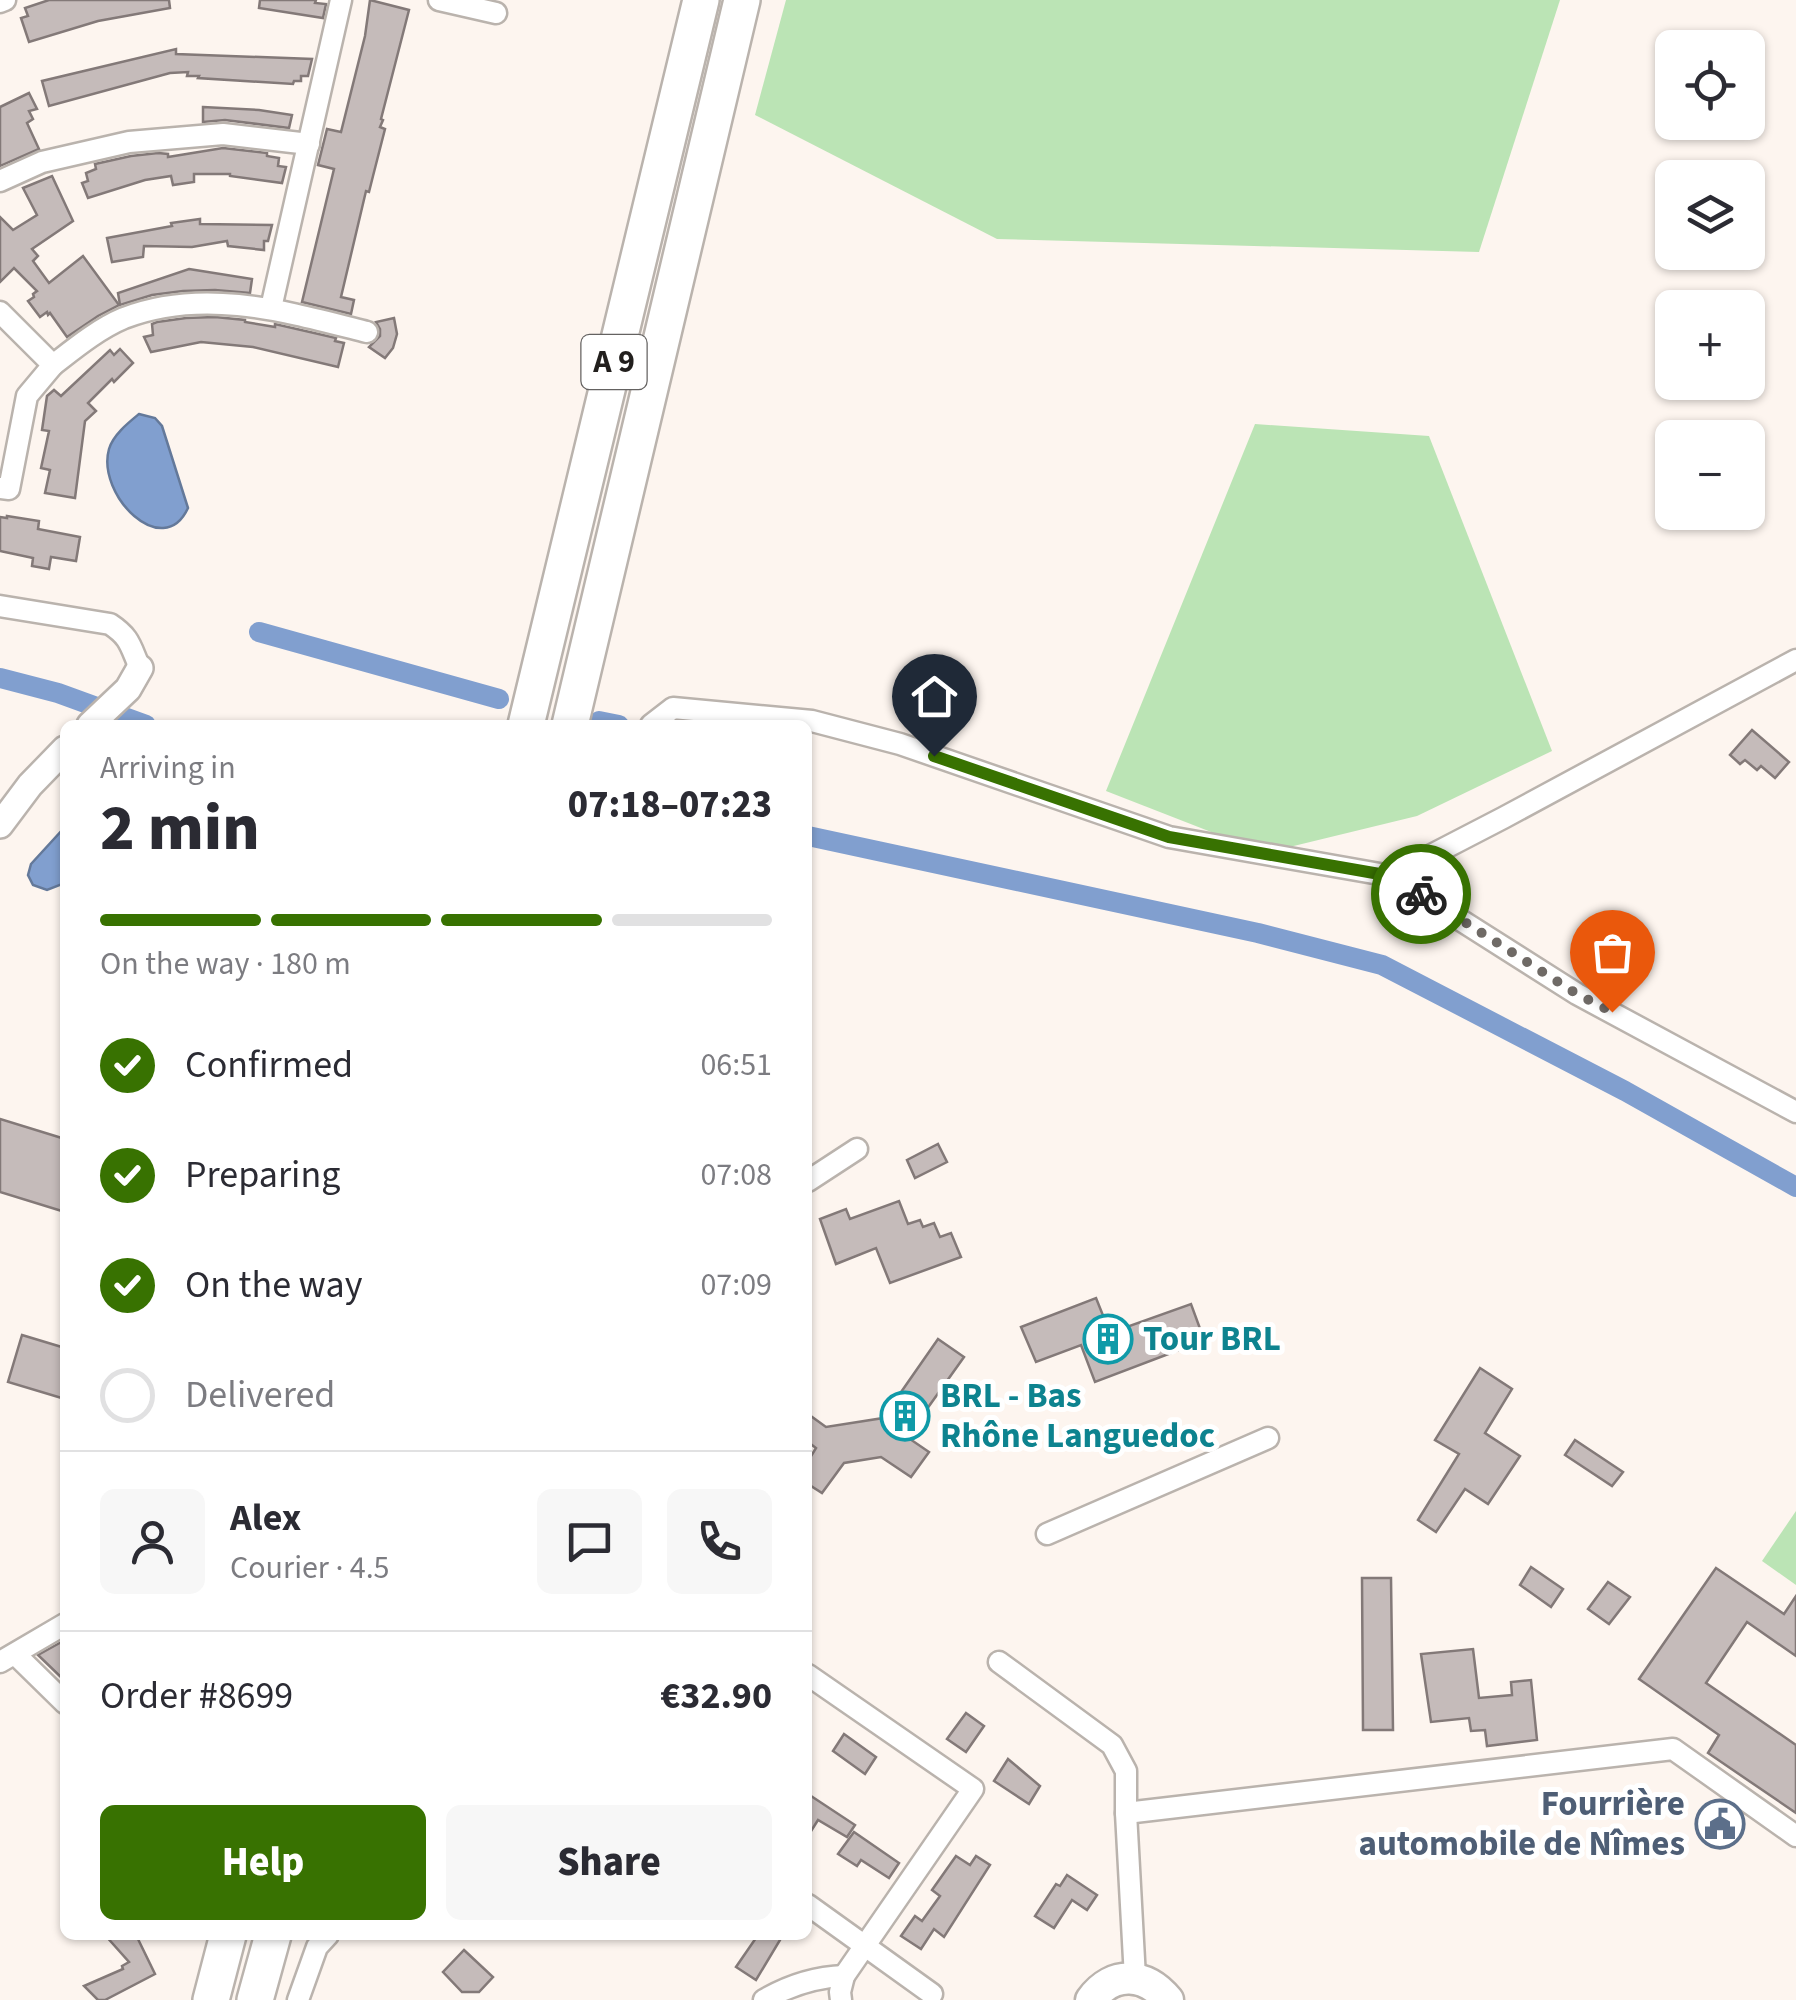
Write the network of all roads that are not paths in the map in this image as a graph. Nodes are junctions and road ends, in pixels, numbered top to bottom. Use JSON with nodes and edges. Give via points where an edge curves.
{"nodes":[{"id":1,"x":341,"y":0,"type":"edge"},
{"id":2,"x":438,"y":0,"type":"edge"},
{"id":3,"x":701,"y":0,"type":"edge"},
{"id":4,"x":742,"y":0,"type":"edge"},
{"id":5,"x":496,"y":12,"type":"dead end"},
{"id":6,"x":309,"y":144,"type":"junction"},
{"id":7,"x":0,"y":180,"type":"edge"},
{"id":8,"x":271,"y":308,"type":"junction"},
{"id":9,"x":0,"y":312,"type":"edge"},
{"id":10,"x":367,"y":332,"type":"dead end"},
{"id":11,"x":53,"y":365,"type":"junction"},
{"id":12,"x":0,"y":488,"type":"edge"},
{"id":13,"x":0,"y":606,"type":"edge"},
{"id":14,"x":1796,"y":660,"type":"edge"},
{"id":15,"x":140,"y":668,"type":"joint"},
{"id":16,"x":95,"y":720,"type":"edge"},
{"id":17,"x":527,"y":720,"type":"edge"},
{"id":18,"x":571,"y":720,"type":"edge"},
{"id":19,"x":658,"y":720,"type":"edge"},
{"id":20,"x":801,"y":720,"type":"edge"},
{"id":21,"x":812,"y":721,"type":"edge"},
{"id":22,"x":60,"y":754,"type":"edge"},
{"id":23,"x":0,"y":826,"type":"edge"},
{"id":24,"x":1391,"y":876,"type":"junction"},
{"id":25,"x":1796,"y":1112,"type":"edge"},
{"id":26,"x":857,"y":1150,"type":"dead end"},
{"id":27,"x":812,"y":1178,"type":"edge"},
{"id":28,"x":1268,"y":1438,"type":"dead end"},
{"id":29,"x":1047,"y":1534,"type":"dead end"},
{"id":30,"x":60,"y":1627,"type":"edge"},
{"id":31,"x":8,"y":1658,"type":"edge"},
{"id":32,"x":999,"y":1662,"type":"dead end"},
{"id":33,"x":812,"y":1678,"type":"edge"},
{"id":34,"x":60,"y":1699,"type":"edge"},
{"id":35,"x":1126,"y":1813,"type":"junction"},
{"id":36,"x":1796,"y":1836,"type":"edge"},
{"id":37,"x":812,"y":1908,"type":"edge"},
{"id":38,"x":227,"y":1940,"type":"edge"},
{"id":39,"x":271,"y":1940,"type":"edge"},
{"id":40,"x":323,"y":1940,"type":"edge"},
{"id":41,"x":865,"y":1944,"type":"junction"},
{"id":42,"x":844,"y":1976,"type":"junction"},
{"id":43,"x":1134,"y":1978,"type":"junction"},
{"id":44,"x":932,"y":1994,"type":"dead end"},
{"id":45,"x":212,"y":2000,"type":"edge"},
{"id":46,"x":255,"y":2000,"type":"edge"},
{"id":47,"x":298,"y":2000,"type":"edge"},
{"id":48,"x":764,"y":2000,"type":"edge"},
{"id":49,"x":841,"y":2000,"type":"edge"},
{"id":50,"x":1091,"y":2000,"type":"edge"},
{"id":51,"x":1168,"y":2000,"type":"edge"}],
"edges":[{"from":1,"to":6,"type":"street"},
{"from":2,"to":5,"type":"street"},
{"from":3,"to":17,"type":"highway","number":"A 9"},
{"from":4,"to":18,"type":"highway","number":"A 9"},
{"from":6,"to":7,"type":"street","via":[[223,134],[130,142],[42,162]]},
{"from":6,"to":8,"type":"street"},
{"from":8,"to":10,"type":"street"},
{"from":8,"to":11,"type":"street","via":[[202,302],[160,307],[121,319]]},
{"from":9,"to":11,"type":"street"},
{"from":11,"to":12,"type":"street","via":[[27,396],[9,489]]},
{"from":13,"to":15,"type":"street","via":[[110,624],[132,646]]},
{"from":14,"to":24,"type":"street"},
{"from":15,"to":16,"type":"street"},
{"from":19,"to":20,"type":"street","via":[[674,708]]},
{"from":21,"to":24,"type":"street","via":[[900,744],[1169,837]]},
{"from":22,"to":23,"type":"street"},
{"from":24,"to":25,"type":"street","via":[[1577,994]]},
{"from":26,"to":27,"type":"street"},
{"from":28,"to":29,"type":"street"},
{"from":30,"to":31,"type":"street"},
{"from":31,"to":34,"type":"street"},
{"from":32,"to":35,"type":"street","via":[[1112,1745],[1126,1772]]},
{"from":33,"to":41,"type":"street","via":[[973,1789]]},
{"from":35,"to":36,"type":"street","via":[[1672,1749]]},
{"from":35,"to":43,"type":"street"},
{"from":37,"to":41,"type":"street"},
{"from":38,"to":45,"type":"highway"},
{"from":39,"to":46,"type":"highway"},
{"from":40,"to":47,"type":"street"},
{"from":41,"to":42,"type":"street"},
{"from":41,"to":44,"type":"street"},
{"from":42,"to":48,"type":"street","via":[[796,1985]]},
{"from":42,"to":49,"type":"street"},
{"from":43,"to":50,"type":"main road","via":[[1105,1985]]},
{"from":43,"to":51,"type":"main road"}]}
